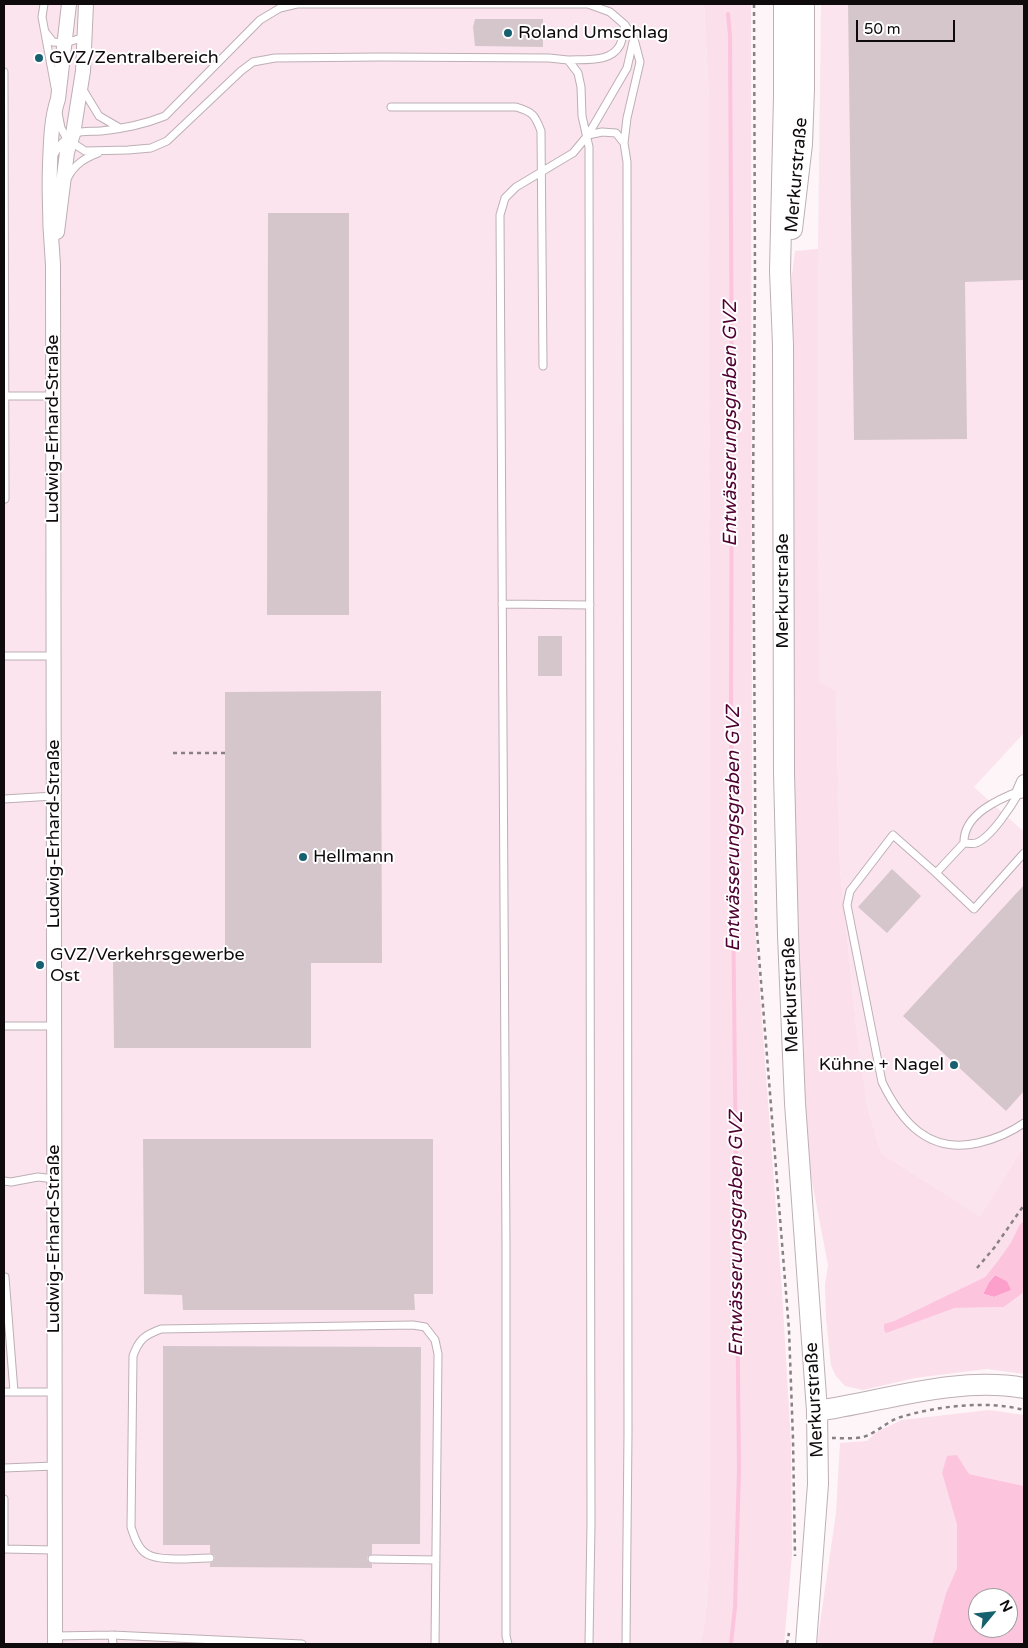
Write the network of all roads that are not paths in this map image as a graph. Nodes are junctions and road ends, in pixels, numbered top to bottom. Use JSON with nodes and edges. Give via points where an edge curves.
{"nodes":[{"id":1,"x":44,"y":4,"type":"edge"},
{"id":2,"x":69,"y":4,"type":"edge"},
{"id":3,"x":86,"y":4,"type":"edge"},
{"id":4,"x":784,"y":4,"type":"edge"},
{"id":5,"x":804,"y":4,"type":"edge"},
{"id":6,"x":625,"y":25,"type":"junction"},
{"id":7,"x":46,"y":33,"type":"junction"},
{"id":8,"x":86,"y":37,"type":"junction"},
{"id":9,"x":634,"y":39,"type":"junction"},
{"id":10,"x":65,"y":43,"type":"junction"},
{"id":11,"x":568,"y":60,"type":"junction"},
{"id":12,"x":4,"y":72,"type":"edge"},
{"id":13,"x":81,"y":85,"type":"junction"},
{"id":14,"x":58,"y":98,"type":"junction"},
{"id":15,"x":391,"y":107,"type":"dead end"},
{"id":16,"x":118,"y":127,"type":"junction"},
{"id":17,"x":588,"y":135,"type":"junction"},
{"id":18,"x":70,"y":138,"type":"junction"},
{"id":19,"x":624,"y":143,"type":"junction"},
{"id":20,"x":104,"y":151,"type":"junction"},
{"id":21,"x":50,"y":160,"type":"junction"},
{"id":22,"x":541,"y":172,"type":"junction"},
{"id":23,"x":62,"y":188,"type":"junction"},
{"id":24,"x":53,"y":265,"type":"junction"},
{"id":25,"x":783,"y":346,"type":"junction"},
{"id":26,"x":543,"y":366,"type":"dead end"},
{"id":27,"x":5,"y":396,"type":"edge"},
{"id":28,"x":53,"y":396,"type":"junction"},
{"id":29,"x":5,"y":499,"type":"edge"},
{"id":30,"x":502,"y":604,"type":"junction"},
{"id":31,"x":590,"y":605,"type":"junction"},
{"id":32,"x":4,"y":656,"type":"edge"},
{"id":33,"x":54,"y":656,"type":"junction"},
{"id":34,"x":1023,"y":787,"type":"edge"},
{"id":35,"x":54,"y":796,"type":"junction"},
{"id":36,"x":4,"y":799,"type":"edge"},
{"id":37,"x":964,"y":843,"type":"junction"},
{"id":38,"x":1024,"y":853,"type":"edge"},
{"id":39,"x":936,"y":873,"type":"junction"},
{"id":40,"x":4,"y":1026,"type":"edge"},
{"id":41,"x":54,"y":1026,"type":"junction"},
{"id":42,"x":1024,"y":1123,"type":"edge"},
{"id":43,"x":54,"y":1179,"type":"junction"},
{"id":44,"x":4,"y":1181,"type":"edge"},
{"id":45,"x":4,"y":1277,"type":"edge"},
{"id":46,"x":1024,"y":1388,"type":"edge"},
{"id":47,"x":4,"y":1392,"type":"edge"},
{"id":48,"x":14,"y":1392,"type":"junction"},
{"id":49,"x":54,"y":1392,"type":"junction"},
{"id":50,"x":817,"y":1411,"type":"junction"},
{"id":51,"x":54,"y":1466,"type":"junction"},
{"id":52,"x":4,"y":1468,"type":"edge"},
{"id":53,"x":4,"y":1499,"type":"edge"},
{"id":54,"x":4,"y":1549,"type":"edge"},
{"id":55,"x":54,"y":1550,"type":"junction"},
{"id":56,"x":210,"y":1558,"type":"dead end"},
{"id":57,"x":372,"y":1559,"type":"dead end"},
{"id":58,"x":436,"y":1560,"type":"junction"},
{"id":59,"x":112,"y":1635,"type":"junction"},
{"id":60,"x":54,"y":1640,"type":"edge"},
{"id":61,"x":112,"y":1644,"type":"edge"},
{"id":62,"x":302,"y":1644,"type":"edge"},
{"id":63,"x":435,"y":1644,"type":"edge"},
{"id":64,"x":508,"y":1644,"type":"edge"},
{"id":65,"x":589,"y":1644,"type":"edge"},
{"id":66,"x":626,"y":1644,"type":"edge"},
{"id":67,"x":806,"y":1644,"type":"edge"}],
"edges":[{"from":1,"to":7,"type":"lane","via":[[42,17]]},
{"from":2,"to":10,"type":"street","name":"Ludwig-Erhard-Straße"},
{"from":3,"to":8,"type":"street","name":"Ludwig-Erhard-Straße"},
{"from":4,"to":25,"type":"street","name":"Merkurstraße","via":[[780,271]]},
{"from":5,"to":25,"type":"street","name":"Merkurstraße","via":[[802,144]]},
{"from":6,"to":9,"type":"lane"},
{"from":6,"to":11,"type":"lane","via":[[620,45],[612,54]]},
{"from":6,"to":16,"type":"lane","via":[[610,12],[588,4],[297,4],[280,8],[260,20],[165,116],[129,128]]},
{"from":7,"to":10,"type":"lane","via":[[53,42]]},
{"from":7,"to":14,"type":"lane"},
{"from":8,"to":10,"type":"lane"},
{"from":8,"to":13,"type":"street","name":"Ludwig-Erhard-Straße"},
{"from":9,"to":17,"type":"lane","via":[[627,68]]},
{"from":9,"to":19,"type":"lane","via":[[640,62]]},
{"from":10,"to":14,"type":"street","name":"Ludwig-Erhard-Straße"},
{"from":11,"to":17,"type":"lane","via":[[578,73],[582,87],[582,116]]},
{"from":11,"to":20,"type":"lane","via":[[381,57],[275,58],[253,62],[167,141],[151,148]]},
{"from":12,"to":27,"type":"lane"},
{"from":13,"to":16,"type":"lane","via":[[99,116]]},
{"from":13,"to":18,"type":"street","name":"Ludwig-Erhard-Straße"},
{"from":14,"to":18,"type":"lane","via":[[61,128]]},
{"from":14,"to":21,"type":"street","name":"Ludwig-Erhard-Straße","via":[[53,112]]},
{"from":15,"to":22,"type":"lane","via":[[516,107],[527,110],[535,116],[541,131]]},
{"from":16,"to":18,"type":"lane"},
{"from":17,"to":19,"type":"lane","via":[[616,134]]},
{"from":17,"to":22,"type":"lane","via":[[573,153]]},
{"from":17,"to":31,"type":"lane"},
{"from":18,"to":20,"type":"lane","via":[[85,151]]},
{"from":18,"to":21,"type":"lane"},
{"from":18,"to":23,"type":"street","name":"Ludwig-Erhard-Straße"},
{"from":19,"to":66,"type":"lane","via":[[627,162]]},
{"from":20,"to":23,"type":"lane","via":[[84,158],[72,170]]},
{"from":21,"to":24,"type":"street","name":"Ludwig-Erhard-Straße"},
{"from":22,"to":26,"type":"lane"},
{"from":22,"to":30,"type":"lane","via":[[516,186],[505,198],[500,215]]},
{"from":23,"to":24,"type":"street","name":"Ludwig-Erhard-Straße"},
{"from":24,"to":28,"type":"street","name":"Ludwig-Erhard-Straße"},
{"from":25,"to":50,"type":"street","name":"Merkurstraße","via":[[784,774],[788,935],[795,1103]]},
{"from":27,"to":28,"type":"lane"},
{"from":27,"to":29,"type":"lane"},
{"from":28,"to":33,"type":"street","name":"Ludwig-Erhard-Straße"},
{"from":30,"to":31,"type":"lane"},
{"from":30,"to":64,"type":"lane"},
{"from":31,"to":65,"type":"lane","via":[[592,1524]]},
{"from":32,"to":33,"type":"lane"},
{"from":33,"to":35,"type":"street","name":"Ludwig-Erhard-Straße"},
{"from":34,"to":37,"type":"lane","via":[[1000,821],[980,841]]},
{"from":34,"to":37,"type":"lane","via":[[980,812],[968,826]]},
{"from":35,"to":36,"type":"lane"},
{"from":35,"to":41,"type":"street","name":"Ludwig-Erhard-Straße"},
{"from":37,"to":39,"type":"lane"},
{"from":38,"to":39,"type":"lane","via":[[974,909]]},
{"from":39,"to":42,"type":"lane","via":[[893,836],[850,891],[847,905],[849,921],[882,1082],[893,1104],[915,1128],[936,1142],[954,1146],[994,1139]]},
{"from":40,"to":41,"type":"lane"},
{"from":41,"to":43,"type":"street","name":"Ludwig-Erhard-Straße"},
{"from":43,"to":44,"type":"lane","via":[[38,1177]]},
{"from":43,"to":49,"type":"street","name":"Ludwig-Erhard-Straße"},
{"from":45,"to":48,"type":"lane"},
{"from":46,"to":50,"type":"street","via":[[986,1384],[957,1386]]},
{"from":47,"to":48,"type":"lane"},
{"from":48,"to":49,"type":"lane"},
{"from":49,"to":51,"type":"street","name":"Ludwig-Erhard-Straße"},
{"from":50,"to":67,"type":"street","name":"Merkurstraße","via":[[818,1484]]},
{"from":51,"to":52,"type":"lane"},
{"from":51,"to":55,"type":"street","name":"Ludwig-Erhard-Straße"},
{"from":53,"to":54,"type":"lane"},
{"from":54,"to":55,"type":"lane"},
{"from":55,"to":60,"type":"street","name":"Ludwig-Erhard-Straße"},
{"from":56,"to":58,"type":"lane","via":[[161,1558],[146,1554],[131,1527],[133,1356],[138,1343],[161,1329],[414,1325],[425,1327],[435,1340],[438,1354]]},
{"from":57,"to":58,"type":"lane"},
{"from":58,"to":63,"type":"lane"},
{"from":59,"to":60,"type":"lane"},
{"from":59,"to":61,"type":"lane"},
{"from":59,"to":62,"type":"lane"}]}
